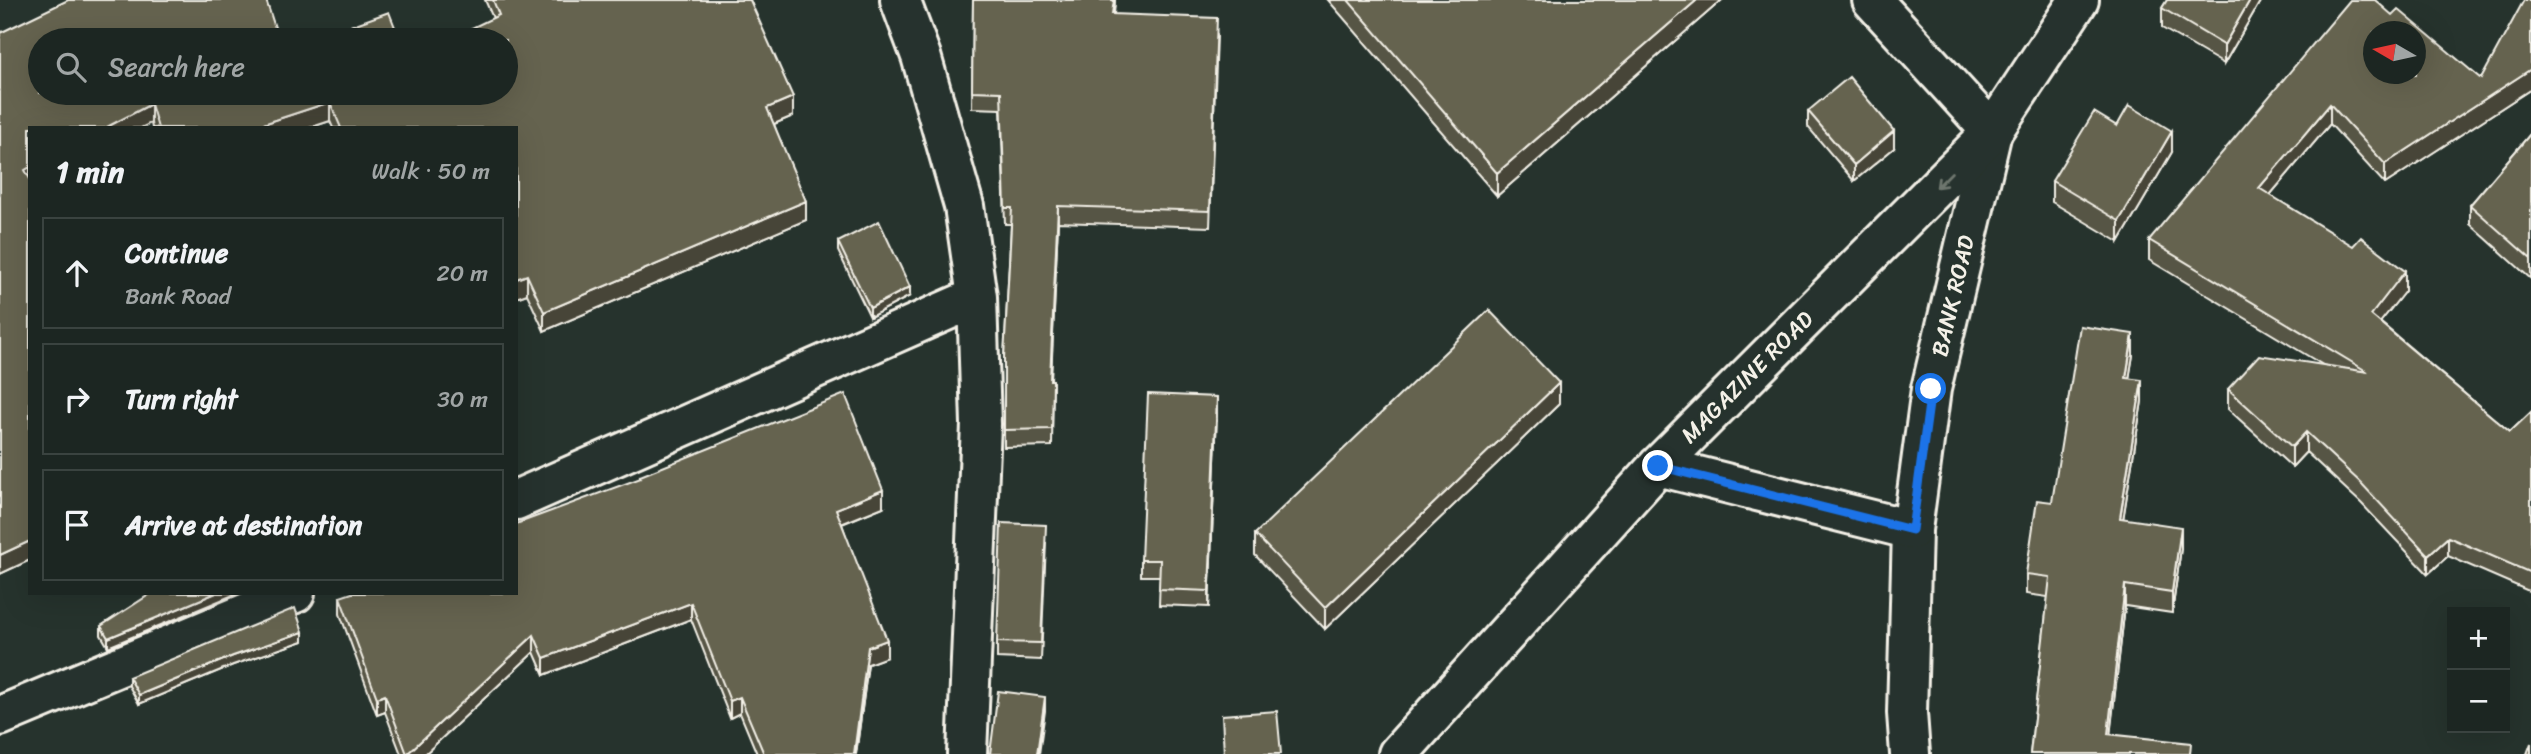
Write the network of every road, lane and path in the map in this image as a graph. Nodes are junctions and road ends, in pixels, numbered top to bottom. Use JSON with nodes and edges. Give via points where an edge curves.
{"nodes":[{"id":1,"x":900,"y":0,"type":"edge"},
{"id":2,"x":1872,"y":0,"type":"edge"},
{"id":3,"x":2079,"y":0,"type":"edge"},
{"id":4,"x":1992,"y":132,"type":"junction"},
{"id":5,"x":977,"y":297,"type":"junction"},
{"id":6,"x":1658,"y":466,"type":"junction"},
{"id":7,"x":518,"y":499,"type":"edge"},
{"id":8,"x":1912,"y":530,"type":"junction"},
{"id":9,"x":290,"y":595,"type":"edge"},
{"id":10,"x":0,"y":716,"type":"edge"},
{"id":11,"x":967,"y":754,"type":"edge"},
{"id":12,"x":1398,"y":754,"type":"edge"},
{"id":13,"x":1910,"y":754,"type":"edge"}],
"edges":[{"from":1,"to":5,"type":"street","via":[[964,206]]},
{"from":2,"to":4,"type":"street"},
{"from":3,"to":4,"type":"street"},
{"from":4,"to":6,"type":"street","name":"MAGAZINE ROAD","one_way":true},
{"from":4,"to":8,"type":"street","name":"BANK ROAD","via":[[1931,389]]},
{"from":5,"to":7,"type":"street"},
{"from":5,"to":11,"type":"street","via":[[981,424]]},
{"from":6,"to":8,"type":"street"},
{"from":6,"to":12,"type":"street","name":"MAGAZINE ROAD"},
{"from":8,"to":13,"type":"street","name":"BANK ROAD"},
{"from":9,"to":10,"type":"street"}]}
